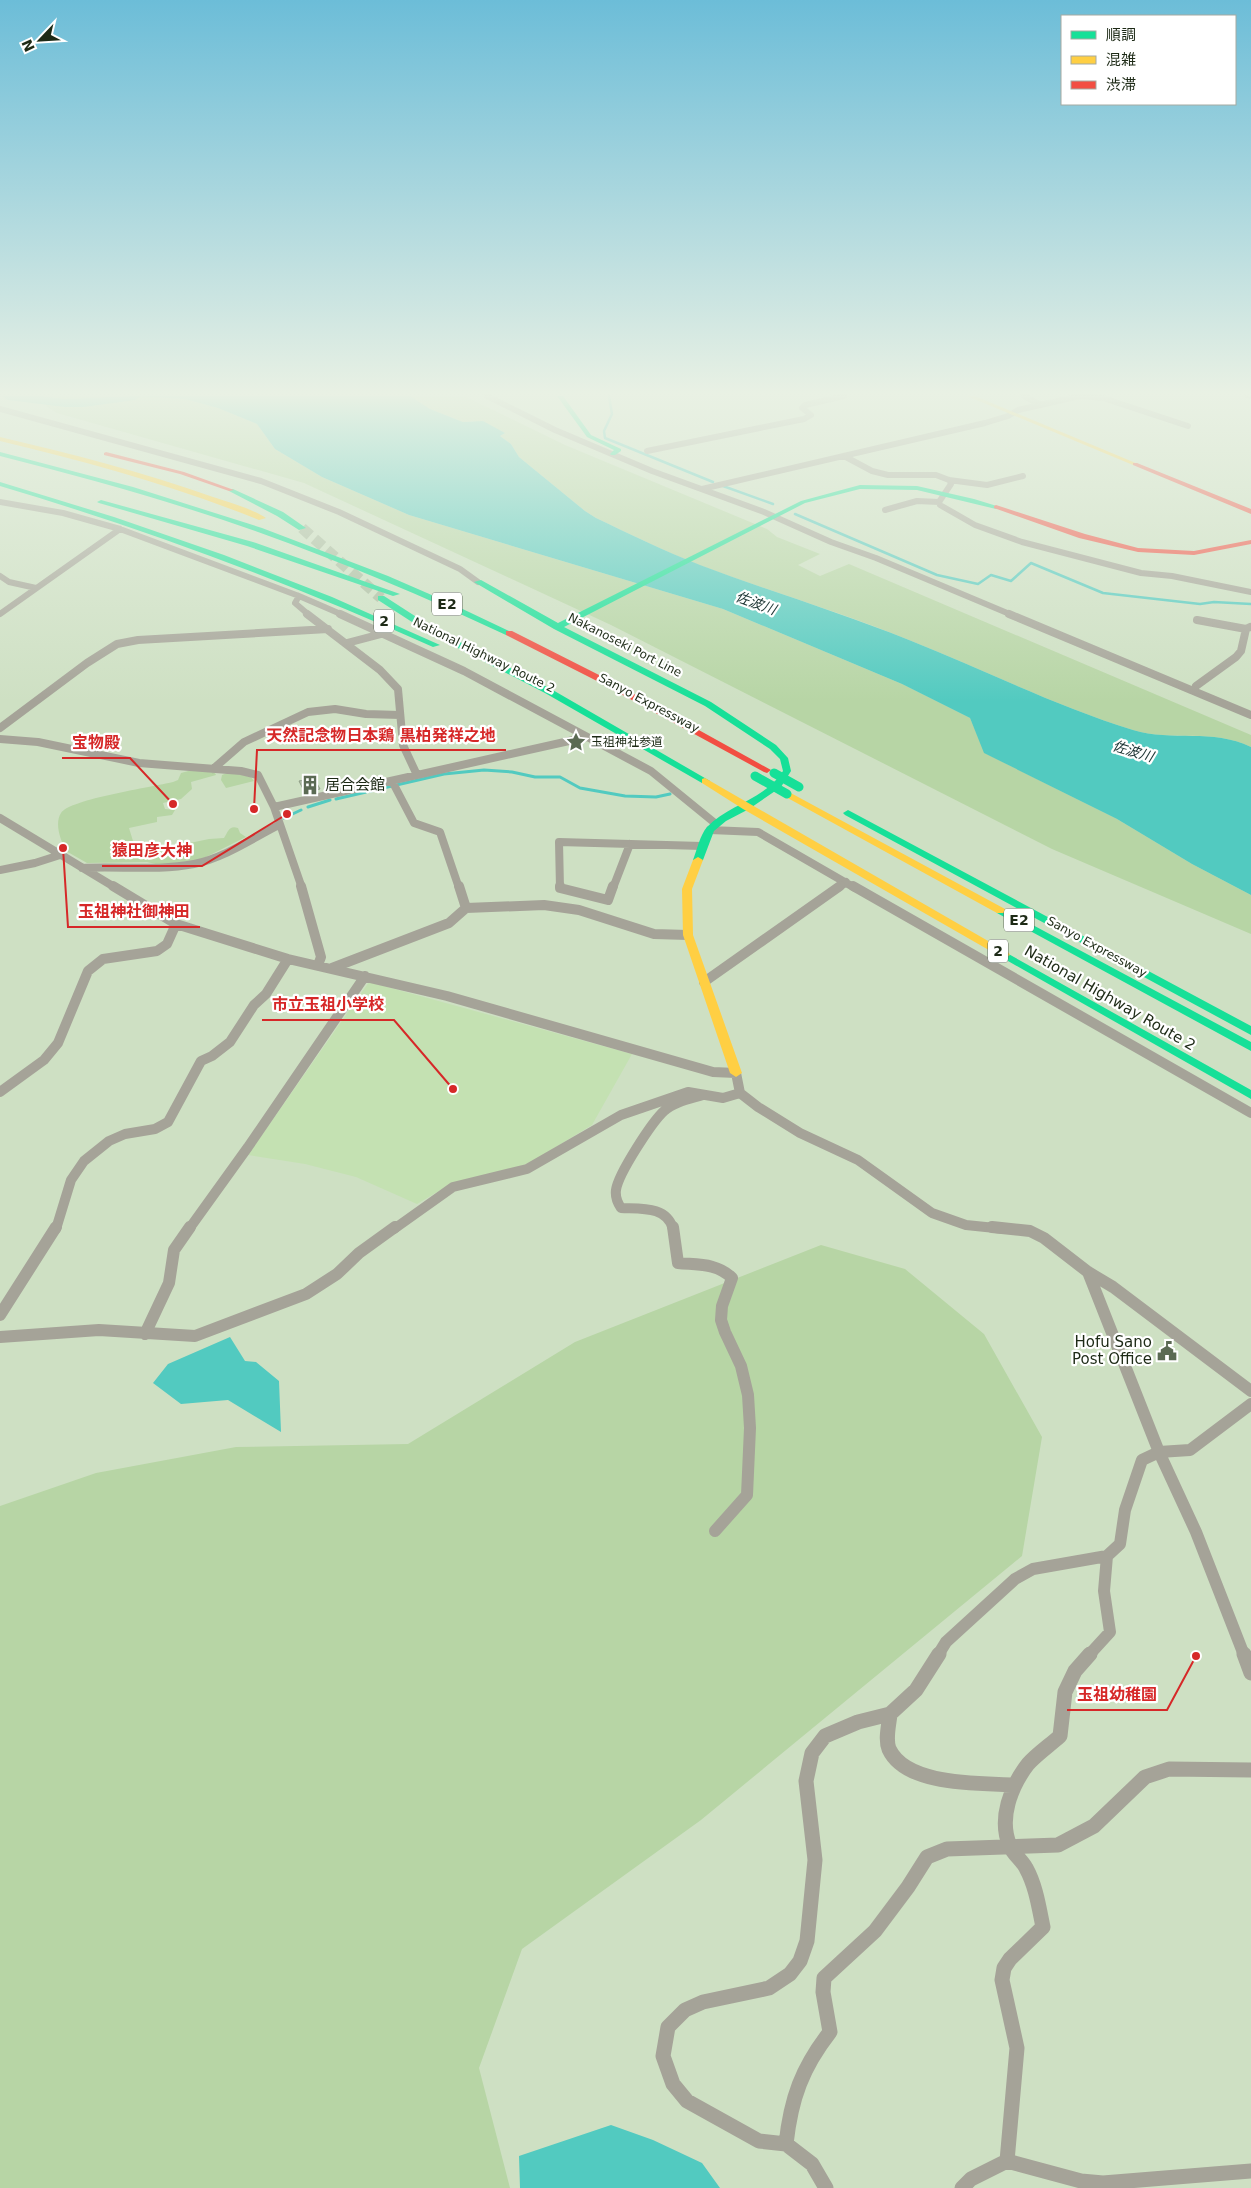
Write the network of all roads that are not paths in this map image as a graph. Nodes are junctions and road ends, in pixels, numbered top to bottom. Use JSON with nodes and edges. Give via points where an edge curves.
{"nodes":[{"id":1,"x":49,"y":498,"type":"edge"},
{"id":2,"x":83,"y":498,"type":"edge"},
{"id":3,"x":145,"y":498,"type":"edge"},
{"id":4,"x":158,"y":498,"type":"edge"},
{"id":5,"x":212,"y":498,"type":"edge"},
{"id":6,"x":249,"y":498,"type":"edge"},
{"id":7,"x":304,"y":498,"type":"edge"},
{"id":8,"x":723,"y":498,"type":"edge"},
{"id":9,"x":812,"y":498,"type":"edge"},
{"id":10,"x":942,"y":498,"type":"edge"},
{"id":11,"x":965,"y":498,"type":"edge"},
{"id":12,"x":1217,"y":498,"type":"edge"},
{"id":13,"x":0,"y":502,"type":"edge"},
{"id":14,"x":939,"y":502,"type":"junction"},
{"id":15,"x":885,"y":510,"type":"dead end"},
{"id":16,"x":1251,"y":512,"type":"edge"},
{"id":17,"x":770,"y":519,"type":"junction"},
{"id":18,"x":302,"y":528,"type":"tunnel mouth"},
{"id":19,"x":120,"y":529,"type":"junction"},
{"id":20,"x":1251,"y":542,"type":"edge"},
{"id":21,"x":0,"y":576,"type":"edge"},
{"id":22,"x":389,"y":578,"type":"junction"},
{"id":23,"x":478,"y":582,"type":"joint"},
{"id":24,"x":36,"y":588,"type":"junction"},
{"id":25,"x":1251,"y":592,"type":"edge"},
{"id":26,"x":299,"y":596,"type":"junction"},
{"id":27,"x":380,"y":598,"type":"tunnel mouth"},
{"id":28,"x":438,"y":610,"type":"junction"},
{"id":29,"x":0,"y":614,"type":"edge"},
{"id":30,"x":1197,"y":620,"type":"dead end"},
{"id":31,"x":557,"y":627,"type":"junction"},
{"id":32,"x":1248,"y":628,"type":"edge"},
{"id":33,"x":328,"y":629,"type":"junction"},
{"id":34,"x":385,"y":633,"type":"junction"},
{"id":35,"x":346,"y":643,"type":"junction"},
{"id":36,"x":1153,"y":675,"type":"junction"},
{"id":37,"x":1196,"y":686,"type":"junction"},
{"id":38,"x":1229,"y":706,"type":"junction"},
{"id":39,"x":400,"y":714,"type":"junction"},
{"id":40,"x":1251,"y":715,"type":"edge"},
{"id":41,"x":0,"y":728,"type":"edge"},
{"id":42,"x":588,"y":737,"type":"junction"},
{"id":43,"x":0,"y":739,"type":"edge"},
{"id":44,"x":213,"y":769,"type":"junction"},
{"id":45,"x":417,"y":775,"type":"junction"},
{"id":46,"x":392,"y":781,"type":"junction"},
{"id":47,"x":803,"y":789,"type":"dead end"},
{"id":48,"x":834,"y":806,"type":"dead end"},
{"id":49,"x":274,"y":807,"type":"junction"},
{"id":50,"x":746,"y":807,"type":"junction"},
{"id":51,"x":0,"y":818,"type":"edge"},
{"id":52,"x":279,"y":825,"type":"junction"},
{"id":53,"x":713,"y":827,"type":"junction"},
{"id":54,"x":630,"y":844,"type":"junction"},
{"id":55,"x":702,"y":846,"type":"junction"},
{"id":56,"x":60,"y":855,"type":"junction"},
{"id":57,"x":82,"y":868,"type":"junction"},
{"id":58,"x":0,"y":870,"type":"edge"},
{"id":59,"x":846,"y":882,"type":"junction"},
{"id":60,"x":466,"y":908,"type":"junction"},
{"id":61,"x":176,"y":924,"type":"junction"},
{"id":62,"x":688,"y":935,"type":"junction"},
{"id":63,"x":288,"y":960,"type":"junction"},
{"id":64,"x":318,"y":965,"type":"junction"},
{"id":65,"x":332,"y":968,"type":"junction"},
{"id":66,"x":366,"y":976,"type":"junction"},
{"id":67,"x":704,"y":982,"type":"junction"},
{"id":68,"x":1251,"y":1031,"type":"edge"},
{"id":69,"x":1251,"y":1047,"type":"edge"},
{"id":70,"x":736,"y":1073,"type":"junction"},
{"id":71,"x":0,"y":1092,"type":"edge"},
{"id":72,"x":740,"y":1093,"type":"junction"},
{"id":73,"x":706,"y":1094,"type":"junction"},
{"id":74,"x":1251,"y":1095,"type":"edge"},
{"id":75,"x":1251,"y":1113,"type":"edge"},
{"id":76,"x":1088,"y":1272,"type":"junction"},
{"id":77,"x":0,"y":1315,"type":"edge"},
{"id":78,"x":144,"y":1334,"type":"junction"},
{"id":79,"x":0,"y":1337,"type":"edge"},
{"id":80,"x":1251,"y":1391,"type":"edge"},
{"id":81,"x":1251,"y":1404,"type":"edge"},
{"id":82,"x":1159,"y":1452,"type":"junction"},
{"id":83,"x":715,"y":1530,"type":"dead end"},
{"id":84,"x":1106,"y":1556,"type":"junction"},
{"id":85,"x":1250,"y":1666,"type":"edge"},
{"id":86,"x":890,"y":1714,"type":"junction"},
{"id":87,"x":1251,"y":1770,"type":"edge"},
{"id":88,"x":1014,"y":1785,"type":"junction"},
{"id":89,"x":1010,"y":1847,"type":"junction"},
{"id":90,"x":786,"y":2144,"type":"junction"},
{"id":91,"x":1006,"y":2161,"type":"junction"},
{"id":92,"x":1251,"y":2170,"type":"edge"},
{"id":93,"x":1103,"y":2185,"type":"edge"},
{"id":94,"x":826,"y":2188,"type":"edge"},
{"id":95,"x":962,"y":2188,"type":"edge"}],
"edges":[{"from":1,"to":50,"type":"main road","name":"National Highway Route 2","number":"2","via":[[184,541],[336,600],[510,681],[725,800]]},
{"from":2,"to":28,"type":"main road","via":[[225,536]]},
{"from":3,"to":28,"type":"main road","name":"Sanyo Expressway","number":"E2","via":[[268,540]]},
{"from":4,"to":22,"type":"main road","name":"Sanyo Expressway","number":"E2","via":[[281,536]]},
{"from":5,"to":22,"type":"main road","via":[[370,566]]},
{"from":6,"to":18,"type":"main road"},
{"from":7,"to":23,"type":"street","via":[[460,570]]},
{"from":8,"to":17,"type":"street"},
{"from":9,"to":17,"type":"main road","name":"Nakanoseki Port Line"},
{"from":10,"to":14,"type":"street"},
{"from":11,"to":20,"type":"main road","name":"Nakanoseki Port Line","via":[[1133,549],[1200,552]]},
{"from":12,"to":16,"type":"main road"},
{"from":13,"to":19,"type":"street","via":[[63,513]]},
{"from":14,"to":15,"type":"street","via":[[917,501]]},
{"from":14,"to":25,"type":"street","via":[[945,509],[975,525],[1022,542],[1141,573]]},
{"from":17,"to":31,"type":"main road","name":"Nakanoseki Port Line"},
{"from":17,"to":36,"type":"street","via":[[876,558]]},
{"from":19,"to":24,"type":"street"},
{"from":19,"to":26,"type":"street"},
{"from":21,"to":24,"type":"street","via":[[9,582]]},
{"from":22,"to":47,"type":"main road","name":"Sanyo Expressway","number":"E2","bridge":true,"via":[[545,652]]},
{"from":23,"to":31,"type":"main road"},
{"from":24,"to":29,"type":"street"},
{"from":26,"to":33,"type":"street","via":[[295,603]]},
{"from":26,"to":34,"type":"street"},
{"from":27,"to":50,"type":"main road","name":"National Highway Route 2","number":"2","via":[[432,631],[644,744]]},
{"from":28,"to":69,"type":"main road","name":"Sanyo Expressway","number":"E2","bridge":true,"via":[[591,687]]},
{"from":30,"to":32,"type":"street"},
{"from":31,"to":50,"type":"main road","name":"Nakanoseki Port Line","via":[[682,689],[773,747],[784,758],[788,771],[778,785]]},
{"from":32,"to":37,"type":"street","via":[[1236,657]]},
{"from":33,"to":35,"type":"street"},
{"from":33,"to":41,"type":"street","via":[[138,640],[117,644]]},
{"from":34,"to":35,"type":"street"},
{"from":34,"to":42,"type":"street"},
{"from":35,"to":39,"type":"street","via":[[398,689]]},
{"from":36,"to":37,"type":"street"},
{"from":36,"to":38,"type":"street"},
{"from":37,"to":38,"type":"street"},
{"from":38,"to":40,"type":"street"},
{"from":39,"to":44,"type":"street","via":[[366,714],[335,709],[308,712],[244,742]]},
{"from":39,"to":45,"type":"street","via":[[403,746]]},
{"from":42,"to":45,"type":"street"},
{"from":42,"to":53,"type":"street","via":[[651,771]]},
{"from":43,"to":44,"type":"street","via":[[38,742],[139,763]]},
{"from":44,"to":49,"type":"street","via":[[258,775]]},
{"from":45,"to":46,"type":"street"},
{"from":46,"to":49,"type":"street"},
{"from":46,"to":60,"type":"street","via":[[414,823],[440,832],[443,837]]},
{"from":48,"to":68,"type":"main road","name":"Sanyo Expressway","number":"E2"},
{"from":49,"to":52,"type":"street"},
{"from":50,"to":53,"type":"main road"},
{"from":50,"to":74,"type":"main road","name":"National Highway Route 2","number":"2"},
{"from":51,"to":56,"type":"street"},
{"from":52,"to":57,"type":"street","via":[[218,856],[192,865]]},
{"from":52,"to":64,"type":"street","via":[[309,908],[321,957]]},
{"from":53,"to":55,"type":"main road"},
{"from":53,"to":59,"type":"street","via":[[722,833],[758,832]]},
{"from":54,"to":54,"type":"street","via":[[608,900],[560,888],[559,842]]},
{"from":54,"to":55,"type":"street"},
{"from":55,"to":62,"type":"main road","via":[[687,889]]},
{"from":56,"to":57,"type":"street"},
{"from":56,"to":58,"type":"street"},
{"from":57,"to":61,"type":"street"},
{"from":59,"to":67,"type":"street"},
{"from":59,"to":75,"type":"street"},
{"from":60,"to":62,"type":"street","via":[[560,906],[654,934]]},
{"from":60,"to":65,"type":"street","via":[[442,926]]},
{"from":61,"to":63,"type":"street"},
{"from":61,"to":71,"type":"street","via":[[167,944],[157,951],[103,959],[96,963],[88,971],[58,1043],[44,1060]]},
{"from":62,"to":67,"type":"main road"},
{"from":63,"to":64,"type":"street"},
{"from":63,"to":77,"type":"street","via":[[230,1042],[201,1061],[168,1122],[155,1129],[108,1141],[84,1161],[71,1180],[55,1231]]},
{"from":64,"to":65,"type":"street"},
{"from":65,"to":66,"type":"street"},
{"from":66,"to":70,"type":"street","via":[[713,1072]]},
{"from":66,"to":78,"type":"street","via":[[174,1250],[169,1283]]},
{"from":67,"to":70,"type":"main road"},
{"from":70,"to":72,"type":"street"},
{"from":72,"to":73,"type":"street","via":[[723,1098]]},
{"from":72,"to":76,"type":"street","via":[[800,1133],[858,1160],[932,1213],[966,1225],[1030,1231],[1059,1248]]},
{"from":73,"to":78,"type":"street","via":[[688,1092],[621,1115],[527,1169],[453,1187],[306,1294],[195,1336]]},
{"from":73,"to":83,"type":"street","via":[[672,1105],[663,1112],[618,1184],[616,1202],[621,1208],[651,1209],[670,1216],[678,1263],[718,1267],[732,1278],[721,1316],[722,1326],[739,1360],[749,1406],[747,1495]]},
{"from":76,"to":80,"type":"street"},
{"from":76,"to":82,"type":"street"},
{"from":78,"to":79,"type":"street","via":[[99,1330]]},
{"from":81,"to":82,"type":"street","via":[[1190,1450]]},
{"from":82,"to":84,"type":"street","via":[[1142,1460],[1124,1510],[1120,1544]]},
{"from":82,"to":85,"type":"street","via":[[1196,1532]]},
{"from":84,"to":86,"type":"street","via":[[1033,1569],[1015,1579],[946,1642],[916,1690]]},
{"from":84,"to":88,"type":"street","via":[[1104,1591],[1110,1632],[1075,1671],[1065,1692],[1060,1736],[1029,1763]]},
{"from":86,"to":88,"type":"street","via":[[888,1747],[897,1762],[917,1774]]},
{"from":86,"to":90,"type":"street","via":[[858,1722],[825,1736],[812,1753],[806,1781],[815,1860],[807,1941],[800,1961],[790,1974],[769,1988],[703,2002],[685,2010],[668,2027],[663,2056],[674,2084],[687,2101],[759,2141]]},
{"from":87,"to":89,"type":"street","via":[[1170,1769],[1145,1776],[1094,1826],[1058,1845]]},
{"from":88,"to":89,"type":"street","via":[[1005,1827]]},
{"from":89,"to":90,"type":"street","via":[[947,1849],[927,1857],[875,1931],[824,1978],[823,1992],[830,2032],[811,2057],[796,2093]]},
{"from":89,"to":91,"type":"street","via":[[1026,1868],[1043,1927],[1010,1959],[1002,1980],[1017,2048]]},
{"from":90,"to":94,"type":"street","via":[[812,2164]]},
{"from":91,"to":93,"type":"street"},
{"from":91,"to":95,"type":"street","via":[[971,2179]]},
{"from":92,"to":93,"type":"street"}]}
